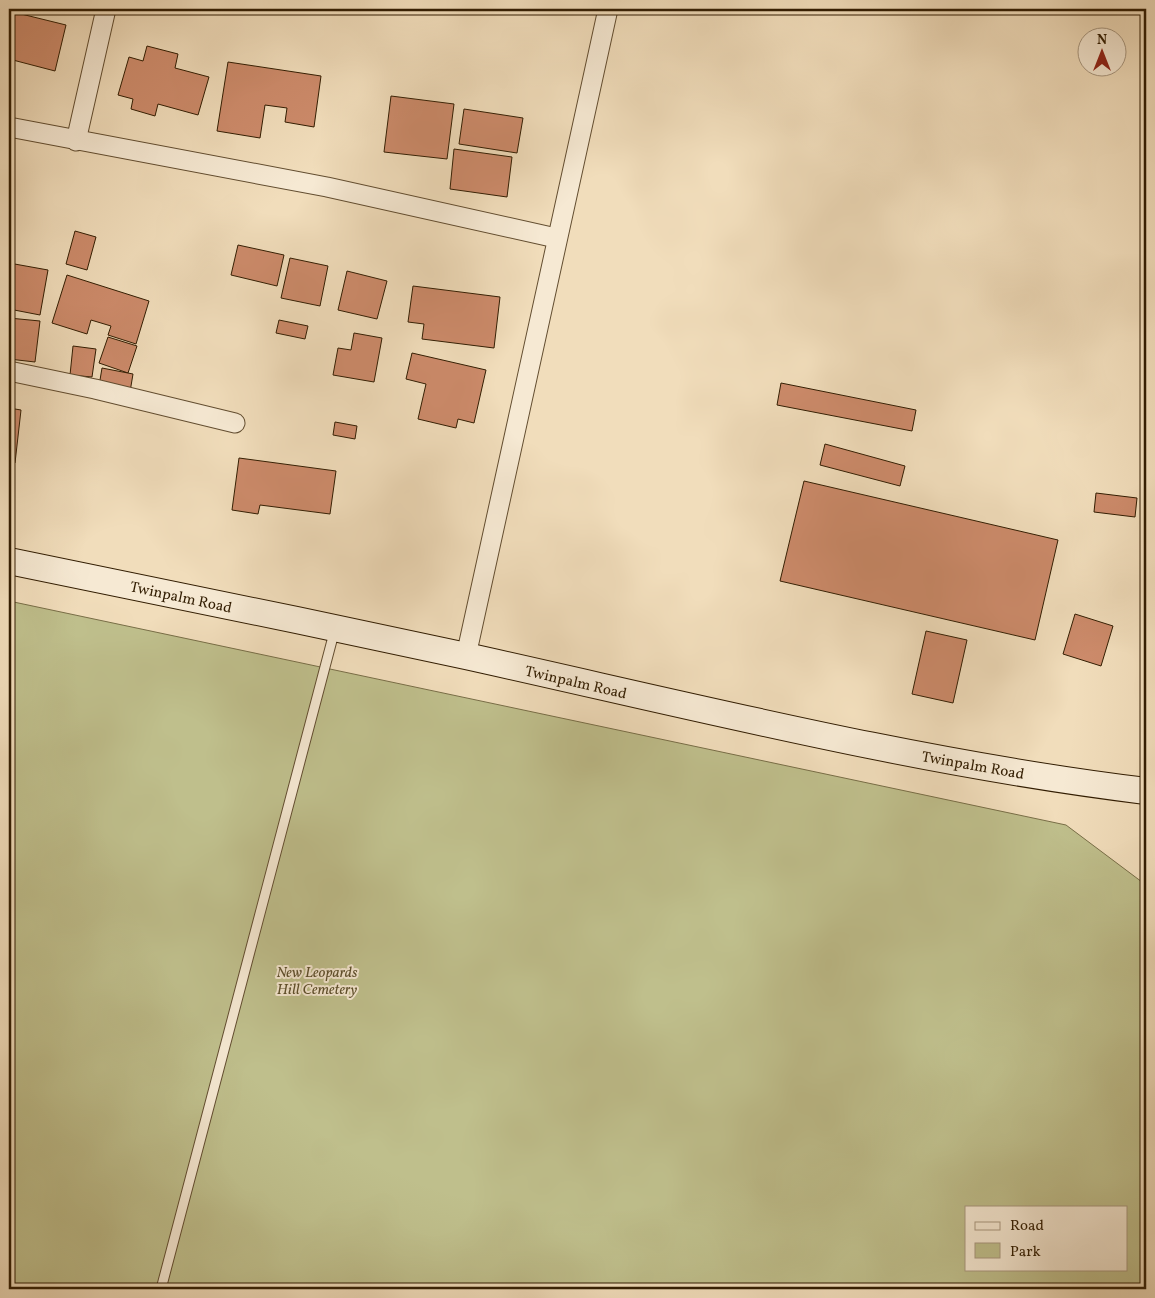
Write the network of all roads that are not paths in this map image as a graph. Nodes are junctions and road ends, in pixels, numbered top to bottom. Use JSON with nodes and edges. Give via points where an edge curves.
{"nodes":[{"id":1,"x":106,"y":9,"type":"edge"},
{"id":2,"x":608,"y":9,"type":"edge"},
{"id":3,"x":9,"y":127,"type":"edge"},
{"id":4,"x":76,"y":141,"type":"junction"},
{"id":5,"x":556,"y":238,"type":"junction"},
{"id":6,"x":9,"y":371,"type":"edge"},
{"id":7,"x":235,"y":423,"type":"dead end"},
{"id":8,"x":9,"y":561,"type":"edge"},
{"id":9,"x":335,"y":629,"type":"junction"},
{"id":10,"x":466,"y":656,"type":"junction"},
{"id":11,"x":1146,"y":791,"type":"edge"},
{"id":12,"x":161,"y":1289,"type":"edge"}],
"edges":[{"from":1,"to":4,"type":"street"},
{"from":2,"to":5,"type":"street"},
{"from":3,"to":4,"type":"street"},
{"from":4,"to":5,"type":"street","via":[[309,183]]},
{"from":5,"to":10,"type":"street"},
{"from":6,"to":7,"type":"street"},
{"from":8,"to":9,"type":"main road","name":"Twinpalm Road"},
{"from":9,"to":10,"type":"main road","name":"Twinpalm Road"},
{"from":9,"to":12,"type":"lane"},
{"from":10,"to":11,"type":"main road","name":"Twinpalm Road","via":[[735,719],[1001,771]]}]}
